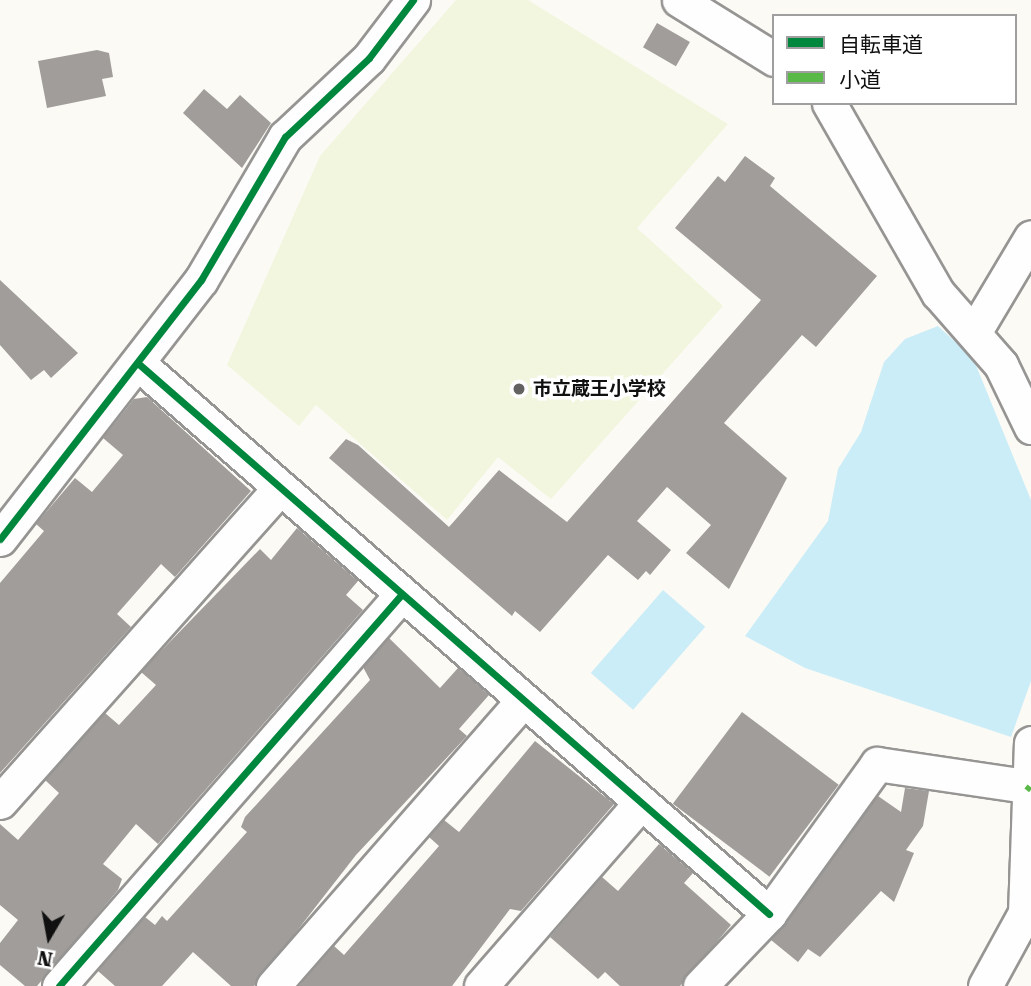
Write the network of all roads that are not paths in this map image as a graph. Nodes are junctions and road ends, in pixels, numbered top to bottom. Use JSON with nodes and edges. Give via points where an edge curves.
{"nodes":[{"id":1,"x":413,"y":0,"type":"edge"},
{"id":2,"x":679,"y":0,"type":"edge"},
{"id":3,"x":772,"y":58,"type":"edge"},
{"id":4,"x":830,"y":105,"type":"edge"},
{"id":5,"x":1031,"y":237,"type":"edge"},
{"id":6,"x":975,"y":331,"type":"junction"},
{"id":7,"x":140,"y":365,"type":"junction"},
{"id":8,"x":1031,"y":427,"type":"edge"},
{"id":9,"x":280,"y":488,"type":"junction"},
{"id":10,"x":0,"y":539,"type":"edge"},
{"id":11,"x":401,"y":595,"type":"junction"},
{"id":12,"x":522,"y":702,"type":"junction"},
{"id":13,"x":1031,"y":743,"type":"edge"},
{"id":14,"x":1026,"y":786,"type":"junction"},
{"id":15,"x":0,"y":802,"type":"edge"},
{"id":16,"x":639,"y":805,"type":"junction"},
{"id":17,"x":769,"y":914,"type":"junction"},
{"id":18,"x":59,"y":986,"type":"edge"},
{"id":19,"x":273,"y":986,"type":"edge"},
{"id":20,"x":481,"y":986,"type":"edge"},
{"id":21,"x":700,"y":986,"type":"edge"},
{"id":22,"x":985,"y":986,"type":"edge"}],
"edges":[{"from":1,"to":7,"type":"street","via":[[369,58],[285,136],[201,280]]},
{"from":2,"to":3,"type":"street"},
{"from":4,"to":6,"type":"street","via":[[938,293]]},
{"from":5,"to":6,"type":"street"},
{"from":6,"to":8,"type":"street","via":[[1001,365]]},
{"from":7,"to":9,"type":"street"},
{"from":7,"to":10,"type":"street"},
{"from":9,"to":11,"type":"street"},
{"from":9,"to":15,"type":"street"},
{"from":11,"to":12,"type":"street"},
{"from":11,"to":18,"type":"street"},
{"from":12,"to":16,"type":"street"},
{"from":12,"to":19,"type":"street"},
{"from":13,"to":14,"type":"street"},
{"from":14,"to":17,"type":"street","via":[[877,764]]},
{"from":14,"to":22,"type":"street","via":[[1030,869],[1025,913]]},
{"from":16,"to":17,"type":"street"},
{"from":16,"to":20,"type":"street"},
{"from":17,"to":21,"type":"street"}]}
